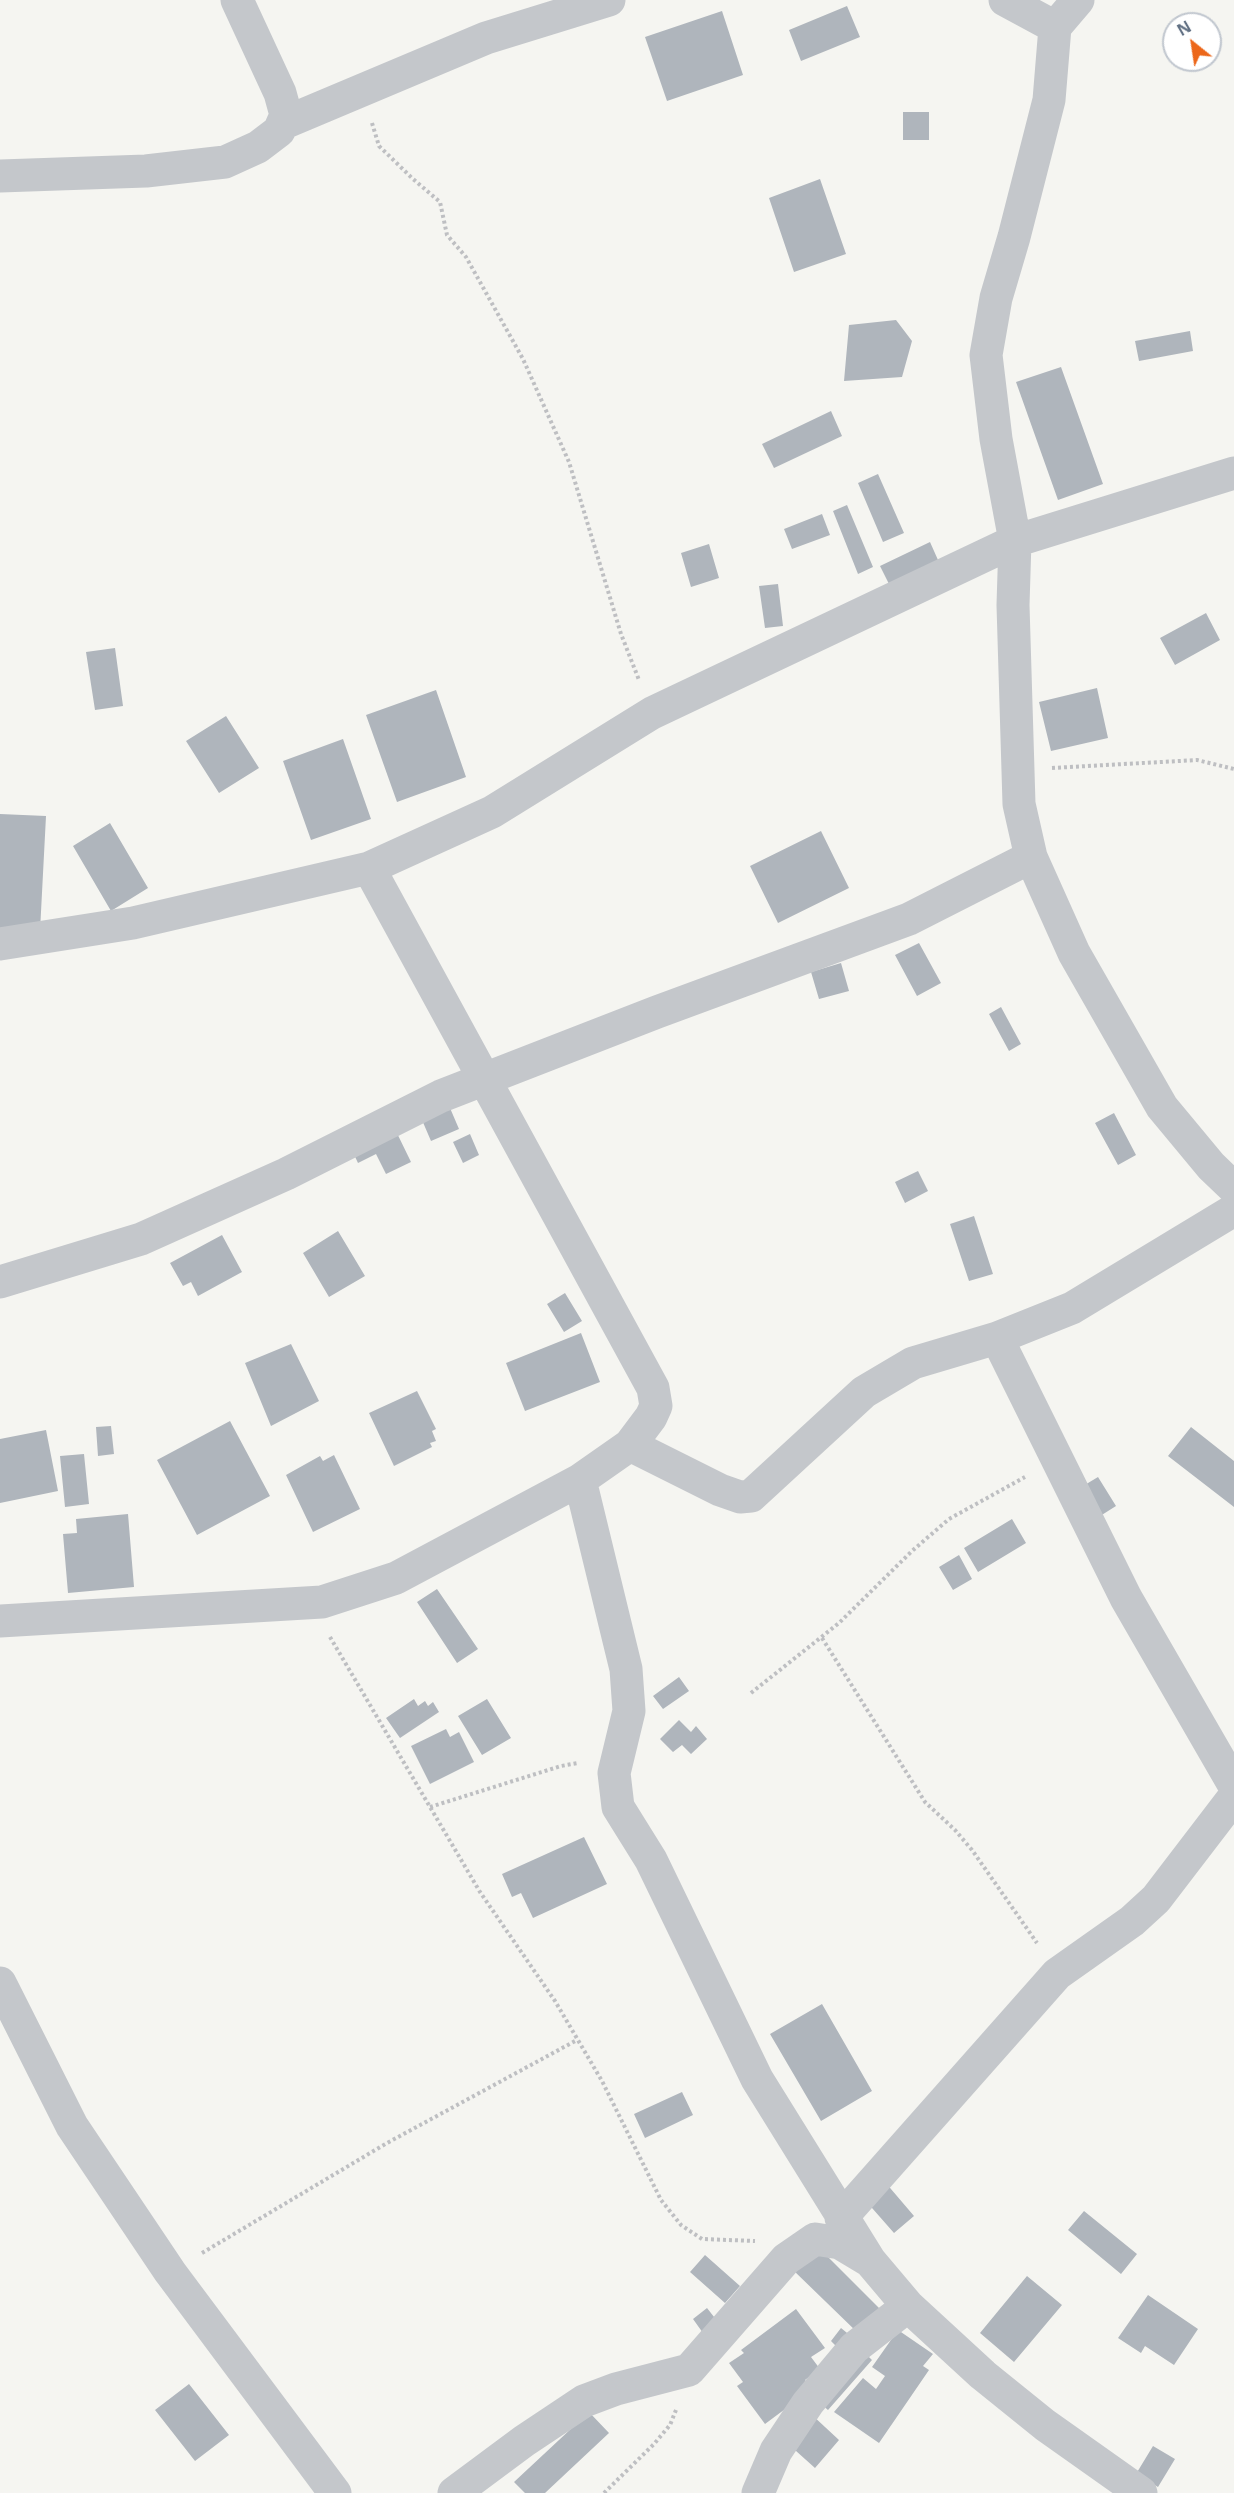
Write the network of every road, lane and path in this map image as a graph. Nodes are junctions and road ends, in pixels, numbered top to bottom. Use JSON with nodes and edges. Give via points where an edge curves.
{"nodes":[{"id":1,"x":237,"y":0,"type":"edge"},
{"id":2,"x":609,"y":0,"type":"edge"},
{"id":3,"x":1005,"y":0,"type":"edge"},
{"id":4,"x":1078,"y":0,"type":"edge"},
{"id":5,"x":1055,"y":27,"type":"junction"},
{"id":6,"x":362,"y":91,"type":"junction"},
{"id":7,"x":284,"y":123,"type":"junction"},
{"id":8,"x":0,"y":176,"type":"edge"},
{"id":9,"x":1234,"y":472,"type":"edge"},
{"id":10,"x":1015,"y":541,"type":"junction"},
{"id":11,"x":652,"y":714,"type":"junction"},
{"id":12,"x":1234,"y":769,"type":"edge"},
{"id":13,"x":1018,"y":770,"type":"junction"},
{"id":14,"x":1031,"y":857,"type":"junction"},
{"id":15,"x":369,"y":868,"type":"junction"},
{"id":16,"x":0,"y":944,"type":"edge"},
{"id":17,"x":484,"y":1079,"type":"junction"},
{"id":18,"x":1234,"y":1188,"type":"edge"},
{"id":19,"x":1234,"y":1210,"type":"edge"},
{"id":20,"x":0,"y":1282,"type":"edge"},
{"id":21,"x":998,"y":1338,"type":"junction"},
{"id":22,"x":630,"y":1445,"type":"junction"},
{"id":23,"x":1057,"y":1459,"type":"junction"},
{"id":24,"x":580,"y":1480,"type":"junction"},
{"id":25,"x":310,"y":1603,"type":"junction"},
{"id":26,"x":0,"y":1621,"type":"edge"},
{"id":27,"x":822,"y":1638,"type":"junction"},
{"id":28,"x":751,"y":1693,"type":"dead end"},
{"id":29,"x":618,"y":1755,"type":"junction"},
{"id":30,"x":1234,"y":1785,"type":"edge"},
{"id":31,"x":1234,"y":1797,"type":"edge"},
{"id":32,"x":430,"y":1807,"type":"junction"},
{"id":33,"x":1058,"y":1974,"type":"junction"},
{"id":34,"x":0,"y":1983,"type":"edge"},
{"id":35,"x":577,"y":2040,"type":"junction"},
{"id":36,"x":842,"y":2218,"type":"junction"},
{"id":37,"x":815,"y":2239,"type":"junction"},
{"id":38,"x":870,"y":2261,"type":"junction"},
{"id":39,"x":170,"y":2272,"type":"junction"},
{"id":40,"x":908,"y":2306,"type":"junction"},
{"id":41,"x":689,"y":2370,"type":"junction"},
{"id":42,"x":335,"y":2493,"type":"edge"},
{"id":43,"x":454,"y":2493,"type":"edge"},
{"id":44,"x":604,"y":2493,"type":"edge"},
{"id":45,"x":758,"y":2493,"type":"edge"},
{"id":46,"x":1141,"y":2493,"type":"edge"}],
"edges":[{"from":1,"to":7,"type":"street","via":[[280,93],[286,115]]},
{"from":2,"to":6,"type":"street","via":[[486,38]]},
{"from":3,"to":5,"type":"street"},
{"from":4,"to":5,"type":"street"},
{"from":5,"to":10,"type":"street","via":[[1049,100],[996,298],[986,355],[996,439]]},
{"from":6,"to":7,"type":"street"},
{"from":6,"to":11,"type":"path","via":[[379,146],[440,202],[447,235],[466,257],[524,359],[569,462],[621,634]]},
{"from":7,"to":8,"type":"street","via":[[258,147],[225,162],[146,171]]},
{"from":9,"to":10,"type":"street"},
{"from":10,"to":11,"type":"street"},
{"from":10,"to":13,"type":"street"},
{"from":11,"to":15,"type":"street","via":[[492,812]]},
{"from":12,"to":13,"type":"path","via":[[1197,760]]},
{"from":13,"to":14,"type":"street","via":[[1020,804]]},
{"from":14,"to":17,"type":"street","via":[[909,919]]},
{"from":14,"to":18,"type":"street","via":[[1074,953],[1162,1107],[1210,1166]]},
{"from":15,"to":16,"type":"street","via":[[133,923]]},
{"from":15,"to":17,"type":"street"},
{"from":17,"to":20,"type":"street","via":[[141,1239]]},
{"from":17,"to":22,"type":"street","via":[[653,1388],[656,1406]]},
{"from":19,"to":21,"type":"street","via":[[1072,1308]]},
{"from":21,"to":22,"type":"street","via":[[913,1363],[864,1392],[751,1496],[740,1497],[720,1490]]},
{"from":21,"to":23,"type":"street"},
{"from":22,"to":24,"type":"street"},
{"from":23,"to":27,"type":"path","via":[[949,1519]]},
{"from":23,"to":30,"type":"street","via":[[1126,1598]]},
{"from":24,"to":25,"type":"street","via":[[396,1578]]},
{"from":24,"to":29,"type":"street","via":[[626,1669],[629,1711]]},
{"from":25,"to":26,"type":"street"},
{"from":25,"to":32,"type":"path"},
{"from":27,"to":28,"type":"path"},
{"from":27,"to":33,"type":"path","via":[[925,1802],[972,1850]]},
{"from":29,"to":32,"type":"path","via":[[561,1766]]},
{"from":29,"to":36,"type":"street","via":[[614,1773],[618,1808],[651,1860],[757,2079]]},
{"from":31,"to":33,"type":"street","via":[[1156,1899]]},
{"from":32,"to":35,"type":"path","via":[[480,1892]]},
{"from":33,"to":36,"type":"street"},
{"from":34,"to":39,"type":"street","via":[[72,2126]]},
{"from":35,"to":37,"type":"path","via":[[602,2081],[661,2200],[681,2225],[702,2239]]},
{"from":35,"to":39,"type":"path","via":[[387,2143]]},
{"from":36,"to":38,"type":"street"},
{"from":37,"to":38,"type":"street","via":[[840,2243]]},
{"from":37,"to":41,"type":"street","via":[[786,2259]]},
{"from":38,"to":40,"type":"street"},
{"from":39,"to":42,"type":"street"},
{"from":40,"to":45,"type":"street","via":[[854,2348],[808,2403],[776,2451]]},
{"from":40,"to":46,"type":"street","via":[[1045,2426]]},
{"from":41,"to":43,"type":"street","via":[[584,2401]]},
{"from":41,"to":44,"type":"path","via":[[670,2425]]}]}
